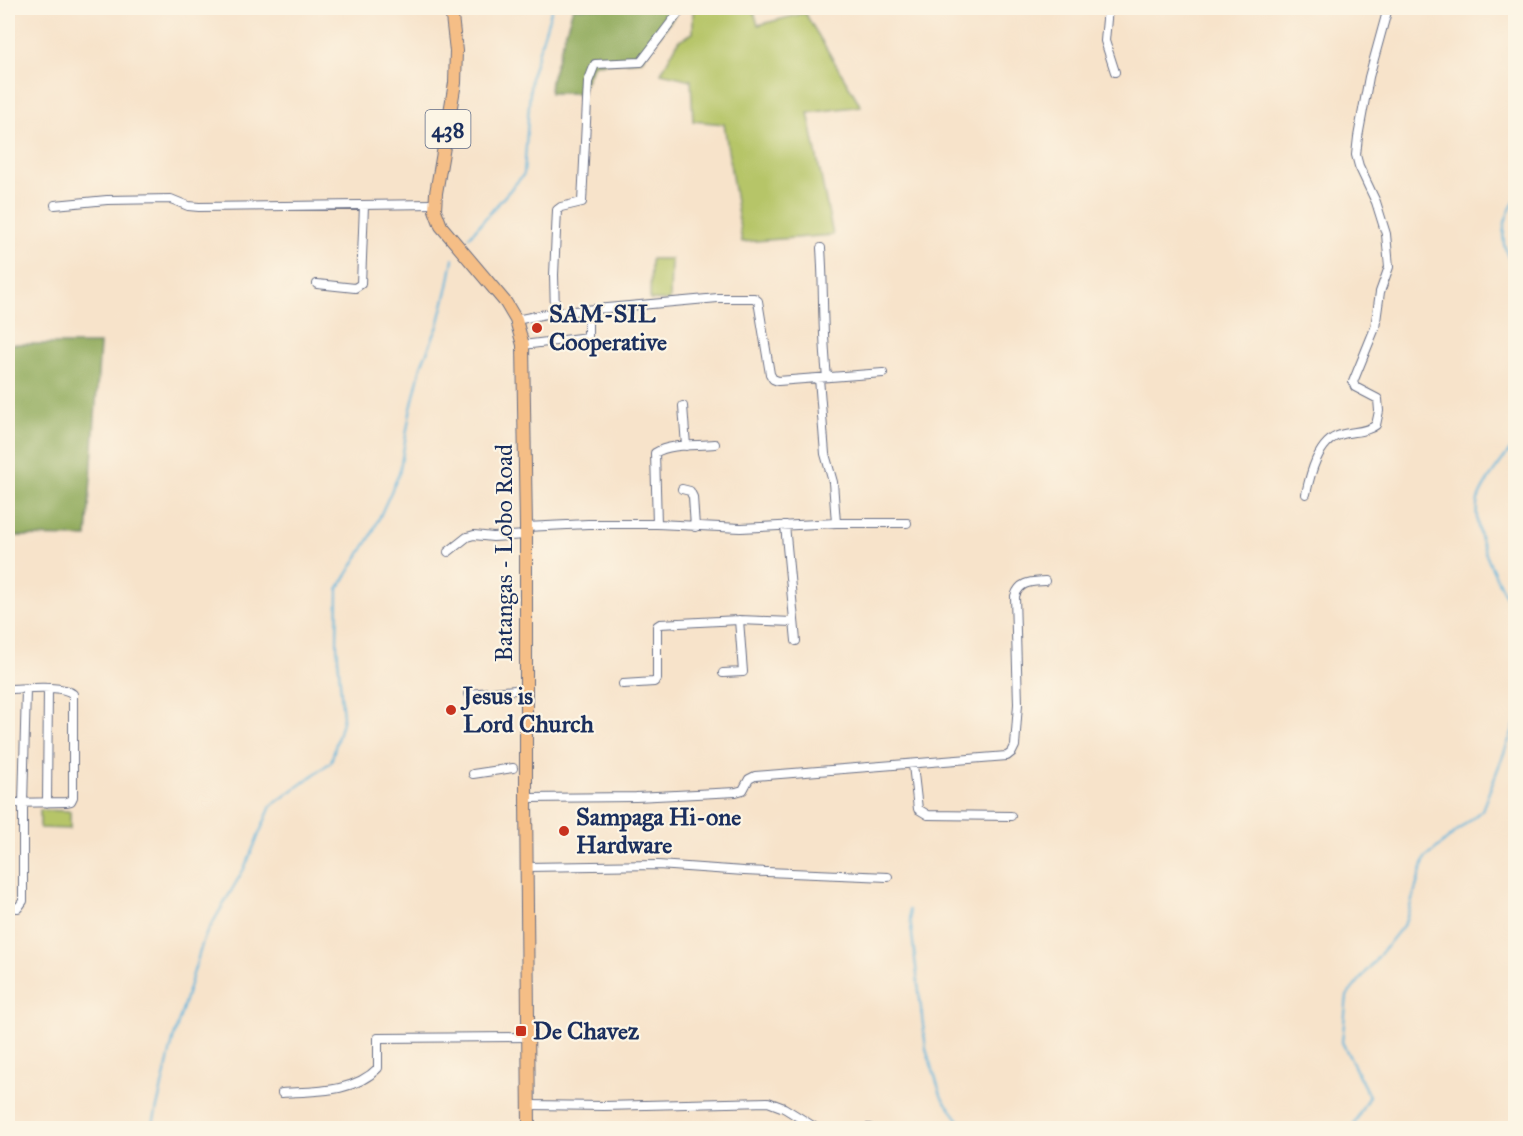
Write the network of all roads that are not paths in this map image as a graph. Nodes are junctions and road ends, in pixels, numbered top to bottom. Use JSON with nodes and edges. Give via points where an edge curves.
{"nodes":[{"id":1,"x":451,"y":8,"type":"edge"},
{"id":2,"x":682,"y":8,"type":"edge"},
{"id":3,"x":1108,"y":8,"type":"edge"},
{"id":4,"x":1389,"y":8,"type":"edge"},
{"id":5,"x":1114,"y":72,"type":"dead end"},
{"id":6,"x":434,"y":204,"type":"junction"},
{"id":7,"x":55,"y":205,"type":"dead end"},
{"id":8,"x":364,"y":205,"type":"junction"},
{"id":9,"x":821,"y":248,"type":"dead end"},
{"id":10,"x":317,"y":284,"type":"dead end"},
{"id":11,"x":588,"y":311,"type":"junction"},
{"id":12,"x":555,"y":313,"type":"junction"},
{"id":13,"x":516,"y":320,"type":"junction"},
{"id":14,"x":523,"y":345,"type":"junction"},
{"id":15,"x":883,"y":373,"type":"dead end"},
{"id":16,"x":823,"y":378,"type":"junction"},
{"id":17,"x":683,"y":406,"type":"dead end"},
{"id":18,"x":715,"y":444,"type":"dead end"},
{"id":19,"x":686,"y":446,"type":"junction"},
{"id":20,"x":682,"y":489,"type":"dead end"},
{"id":21,"x":1306,"y":494,"type":"dead end"},
{"id":22,"x":836,"y":523,"type":"junction"},
{"id":23,"x":657,"y":524,"type":"junction"},
{"id":24,"x":907,"y":524,"type":"dead end"},
{"id":25,"x":786,"y":525,"type":"junction"},
{"id":26,"x":695,"y":527,"type":"junction"},
{"id":27,"x":526,"y":531,"type":"junction"},
{"id":28,"x":448,"y":552,"type":"dead end"},
{"id":29,"x":1045,"y":580,"type":"dead end"},
{"id":30,"x":739,"y":620,"type":"junction"},
{"id":31,"x":793,"y":622,"type":"junction"},
{"id":32,"x":796,"y":641,"type":"dead end"},
{"id":33,"x":723,"y":673,"type":"dead end"},
{"id":34,"x":623,"y":684,"type":"dead end"},
{"id":35,"x":48,"y":688,"type":"junction"},
{"id":36,"x":8,"y":689,"type":"edge"},
{"id":37,"x":26,"y":689,"type":"junction"},
{"id":38,"x":526,"y":689,"type":"junction"},
{"id":39,"x":468,"y":694,"type":"dead end"},
{"id":40,"x":912,"y":765,"type":"junction"},
{"id":41,"x":519,"y":768,"type":"junction"},
{"id":42,"x":473,"y":774,"type":"dead end"},
{"id":43,"x":526,"y":798,"type":"junction"},
{"id":44,"x":8,"y":803,"type":"edge"},
{"id":45,"x":47,"y":803,"type":"junction"},
{"id":46,"x":23,"y":804,"type":"junction"},
{"id":47,"x":1011,"y":816,"type":"dead end"},
{"id":48,"x":527,"y":867,"type":"junction"},
{"id":49,"x":888,"y":877,"type":"dead end"},
{"id":50,"x":8,"y":908,"type":"edge"},
{"id":51,"x":528,"y":1037,"type":"junction"},
{"id":52,"x":282,"y":1093,"type":"dead end"},
{"id":53,"x":529,"y":1105,"type":"junction"},
{"id":54,"x":529,"y":1128,"type":"edge"},
{"id":55,"x":816,"y":1128,"type":"edge"},
{"id":56,"x":864,"y":1128,"type":"edge"},
{"id":57,"x":870,"y":1128,"type":"edge"}],
"edges":[{"from":1,"to":6,"type":"main road","number":"438","via":[[455,83]]},
{"from":2,"to":12,"type":"street","via":[[641,62],[595,64],[590,72],[582,202],[557,210]]},
{"from":3,"to":5,"type":"street","via":[[1105,41]]},
{"from":4,"to":21,"type":"street","via":[[1369,77],[1356,155],[1386,234],[1389,267],[1380,292],[1375,328],[1353,382],[1355,387],[1378,399],[1379,411],[1371,429],[1338,435],[1325,445],[1309,477]]},
{"from":6,"to":8,"type":"street"},
{"from":6,"to":13,"type":"main road","name":"Batangas - Lobo Road","via":[[441,226]]},
{"from":7,"to":8,"type":"street","via":[[171,199],[199,207]]},
{"from":8,"to":10,"type":"street","via":[[361,284],[355,288]]},
{"from":9,"to":16,"type":"street"},
{"from":11,"to":12,"type":"street"},
{"from":11,"to":14,"type":"street","via":[[588,337]]},
{"from":11,"to":16,"type":"street","via":[[754,298],[758,301],[773,380]]},
{"from":12,"to":13,"type":"street"},
{"from":13,"to":14,"type":"main road","name":"Batangas - Lobo Road"},
{"from":14,"to":27,"type":"main road","name":"Batangas - Lobo Road"},
{"from":15,"to":16,"type":"street"},
{"from":16,"to":22,"type":"street","via":[[825,454],[833,482]]},
{"from":17,"to":19,"type":"street"},
{"from":18,"to":19,"type":"street"},
{"from":19,"to":23,"type":"street","via":[[656,453]]},
{"from":20,"to":26,"type":"street","via":[[692,493]]},
{"from":22,"to":24,"type":"street"},
{"from":22,"to":25,"type":"street"},
{"from":23,"to":26,"type":"street"},
{"from":23,"to":27,"type":"street","via":[[588,524]]},
{"from":25,"to":26,"type":"street"},
{"from":25,"to":31,"type":"street"},
{"from":27,"to":28,"type":"street","via":[[493,537],[474,535]]},
{"from":27,"to":38,"type":"main road","name":"Batangas - Lobo Road"},
{"from":29,"to":40,"type":"street","via":[[1023,584],[1015,596],[1018,704],[1012,752],[996,758]]},
{"from":30,"to":31,"type":"street"},
{"from":30,"to":33,"type":"street","via":[[743,672]]},
{"from":30,"to":34,"type":"street","via":[[660,624],[657,680]]},
{"from":31,"to":32,"type":"street"},
{"from":35,"to":37,"type":"street"},
{"from":35,"to":45,"type":"street"},
{"from":35,"to":45,"type":"street","via":[[73,694],[73,797],[71,801]]},
{"from":36,"to":37,"type":"street"},
{"from":37,"to":46,"type":"street"},
{"from":38,"to":39,"type":"street"},
{"from":38,"to":41,"type":"main road","name":"Batangas - Lobo Road"},
{"from":40,"to":43,"type":"street","via":[[755,776],[736,792]]},
{"from":40,"to":47,"type":"street","via":[[918,809],[922,813]]},
{"from":41,"to":42,"type":"street"},
{"from":41,"to":43,"type":"main road","name":"Batangas - Lobo Road"},
{"from":43,"to":48,"type":"main road","name":"Batangas - Lobo Road"},
{"from":44,"to":46,"type":"street"},
{"from":45,"to":46,"type":"street"},
{"from":46,"to":50,"type":"street","via":[[23,901],[18,908]]},
{"from":48,"to":49,"type":"street","via":[[658,865]]},
{"from":48,"to":51,"type":"main road","name":"Batangas - Lobo Road"},
{"from":51,"to":52,"type":"street","via":[[378,1038],[378,1068],[370,1076],[337,1089]]},
{"from":51,"to":53,"type":"main road","name":"Batangas - Lobo Road"},
{"from":53,"to":54,"type":"main road","name":"Batangas - Lobo Road"},
{"from":53,"to":55,"type":"street","via":[[768,1102]]},
{"from":56,"to":57,"type":"street"}]}
